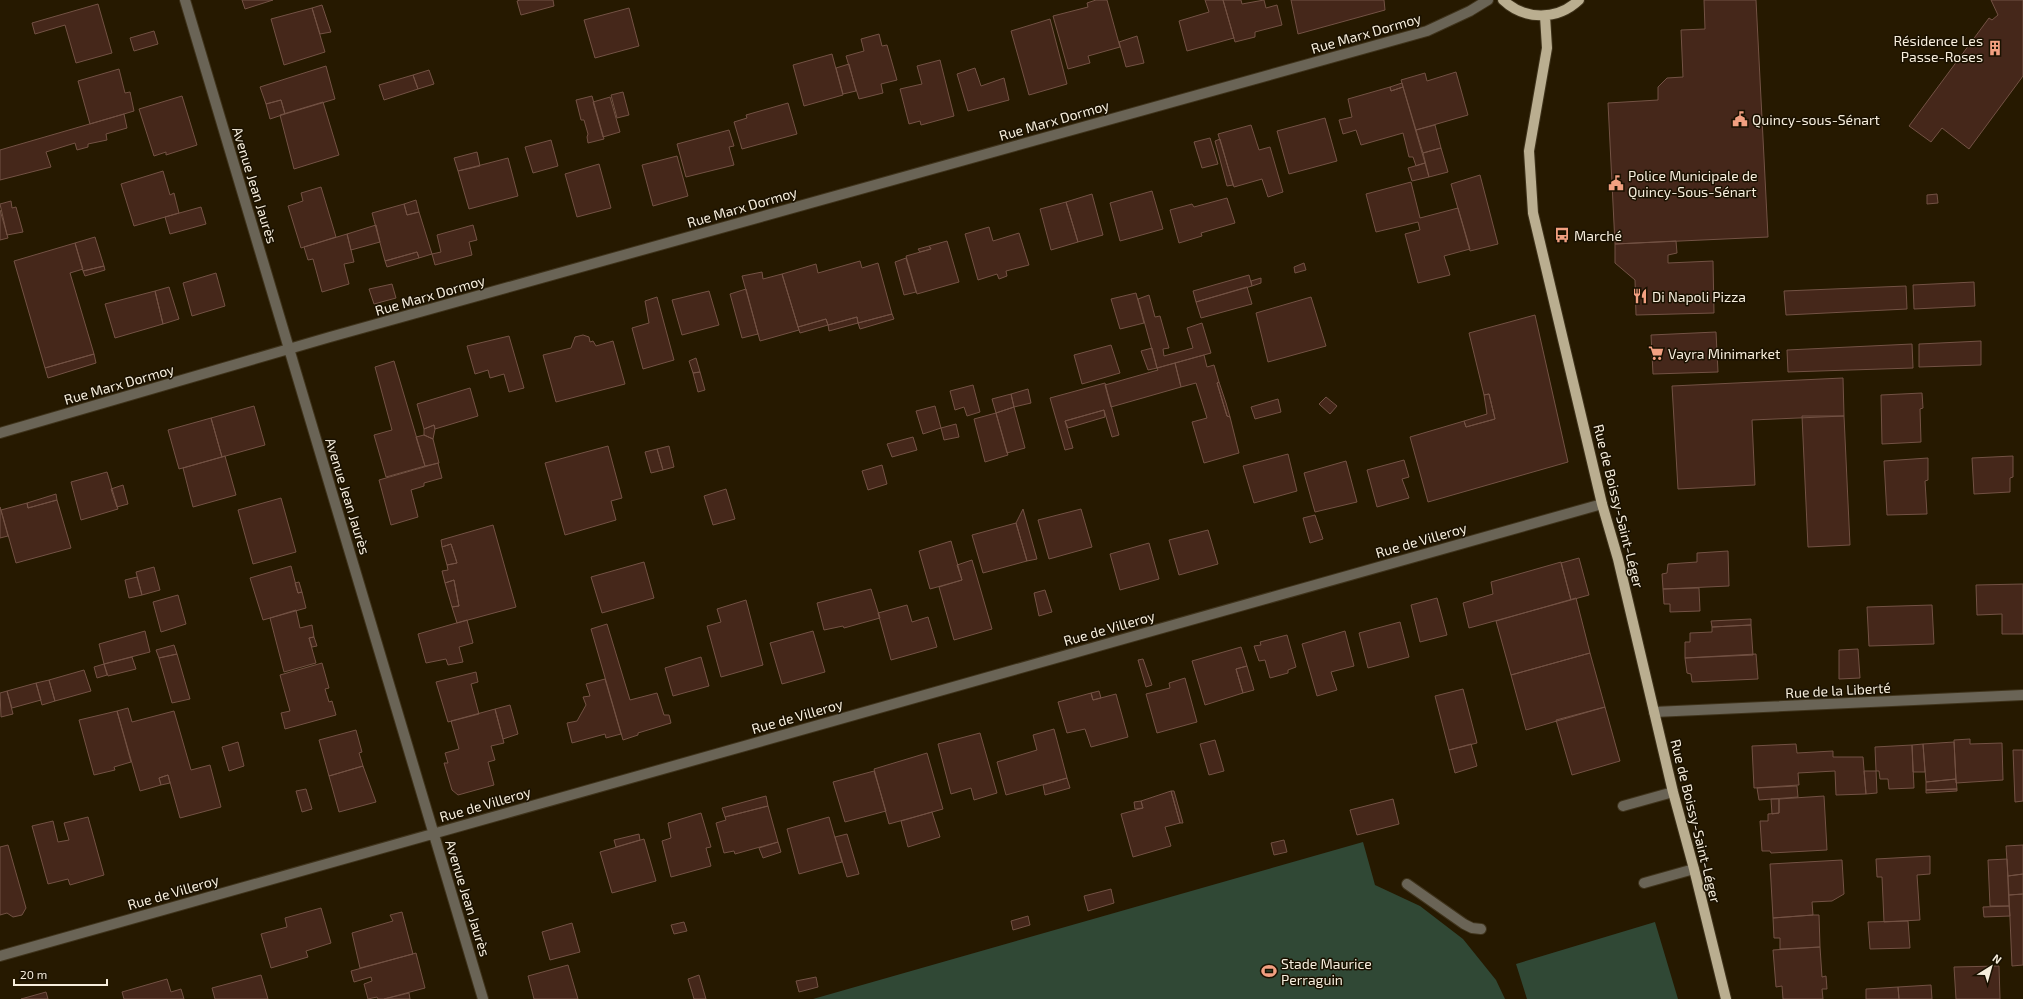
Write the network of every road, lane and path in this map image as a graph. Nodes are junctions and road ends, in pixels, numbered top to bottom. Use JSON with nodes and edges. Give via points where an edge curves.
{"nodes":[{"id":1,"x":185,"y":0,"type":"edge"},
{"id":2,"x":1488,"y":0,"type":"edge"},
{"id":3,"x":1503,"y":0,"type":"edge"},
{"id":4,"x":1579,"y":0,"type":"edge"},
{"id":5,"x":1545,"y":16,"type":"junction"},
{"id":6,"x":290,"y":349,"type":"junction"},
{"id":7,"x":0,"y":434,"type":"edge"},
{"id":8,"x":1602,"y":504,"type":"junction"},
{"id":9,"x":2023,"y":695,"type":"edge"},
{"id":10,"x":1654,"y":712,"type":"junction"},
{"id":11,"x":1673,"y":792,"type":"junction"},
{"id":12,"x":1623,"y":806,"type":"dead end"},
{"id":13,"x":434,"y":833,"type":"junction"},
{"id":14,"x":1694,"y":869,"type":"junction"},
{"id":15,"x":1644,"y":883,"type":"dead end"},
{"id":16,"x":1407,"y":884,"type":"dead end"},
{"id":17,"x":1481,"y":929,"type":"dead end"},
{"id":18,"x":0,"y":956,"type":"edge"},
{"id":19,"x":483,"y":999,"type":"edge"},
{"id":20,"x":1726,"y":999,"type":"edge"}],
"edges":[{"from":1,"to":6,"type":"street","name":"Avenue Jean Jaurès"},
{"from":2,"to":6,"type":"street","name":"Rue Marx Dormoy","via":[[1427,31]]},
{"from":3,"to":5,"type":"main road","via":[[1510,7],[1527,14]]},
{"from":4,"to":5,"type":"main road","via":[[1563,11]]},
{"from":5,"to":8,"type":"main road","name":"Rue de Boissy-Saint-Léger","via":[[1547,48],[1529,151],[1533,213]]},
{"from":6,"to":7,"type":"street","name":"Rue Marx Dormoy"},
{"from":6,"to":13,"type":"street","name":"Avenue Jean Jaurès"},
{"from":8,"to":10,"type":"main road","name":"Rue de Boissy-Saint-Léger","via":[[1618,559]]},
{"from":8,"to":13,"type":"street","name":"Rue de Villeroy"},
{"from":9,"to":10,"type":"street","name":"Rue de la Liberté"},
{"from":10,"to":11,"type":"main road","name":"Rue de Boissy-Saint-Léger"},
{"from":11,"to":12,"type":"street"},
{"from":11,"to":14,"type":"main road","name":"Rue de Boissy-Saint-Léger"},
{"from":13,"to":18,"type":"street","name":"Rue de Villeroy"},
{"from":13,"to":19,"type":"street","name":"Avenue Jean Jaurès"},
{"from":14,"to":15,"type":"street"},
{"from":14,"to":20,"type":"main road","name":"Rue de Boissy-Saint-Léger"},
{"from":16,"to":17,"type":"street","via":[[1464,924]]}]}
